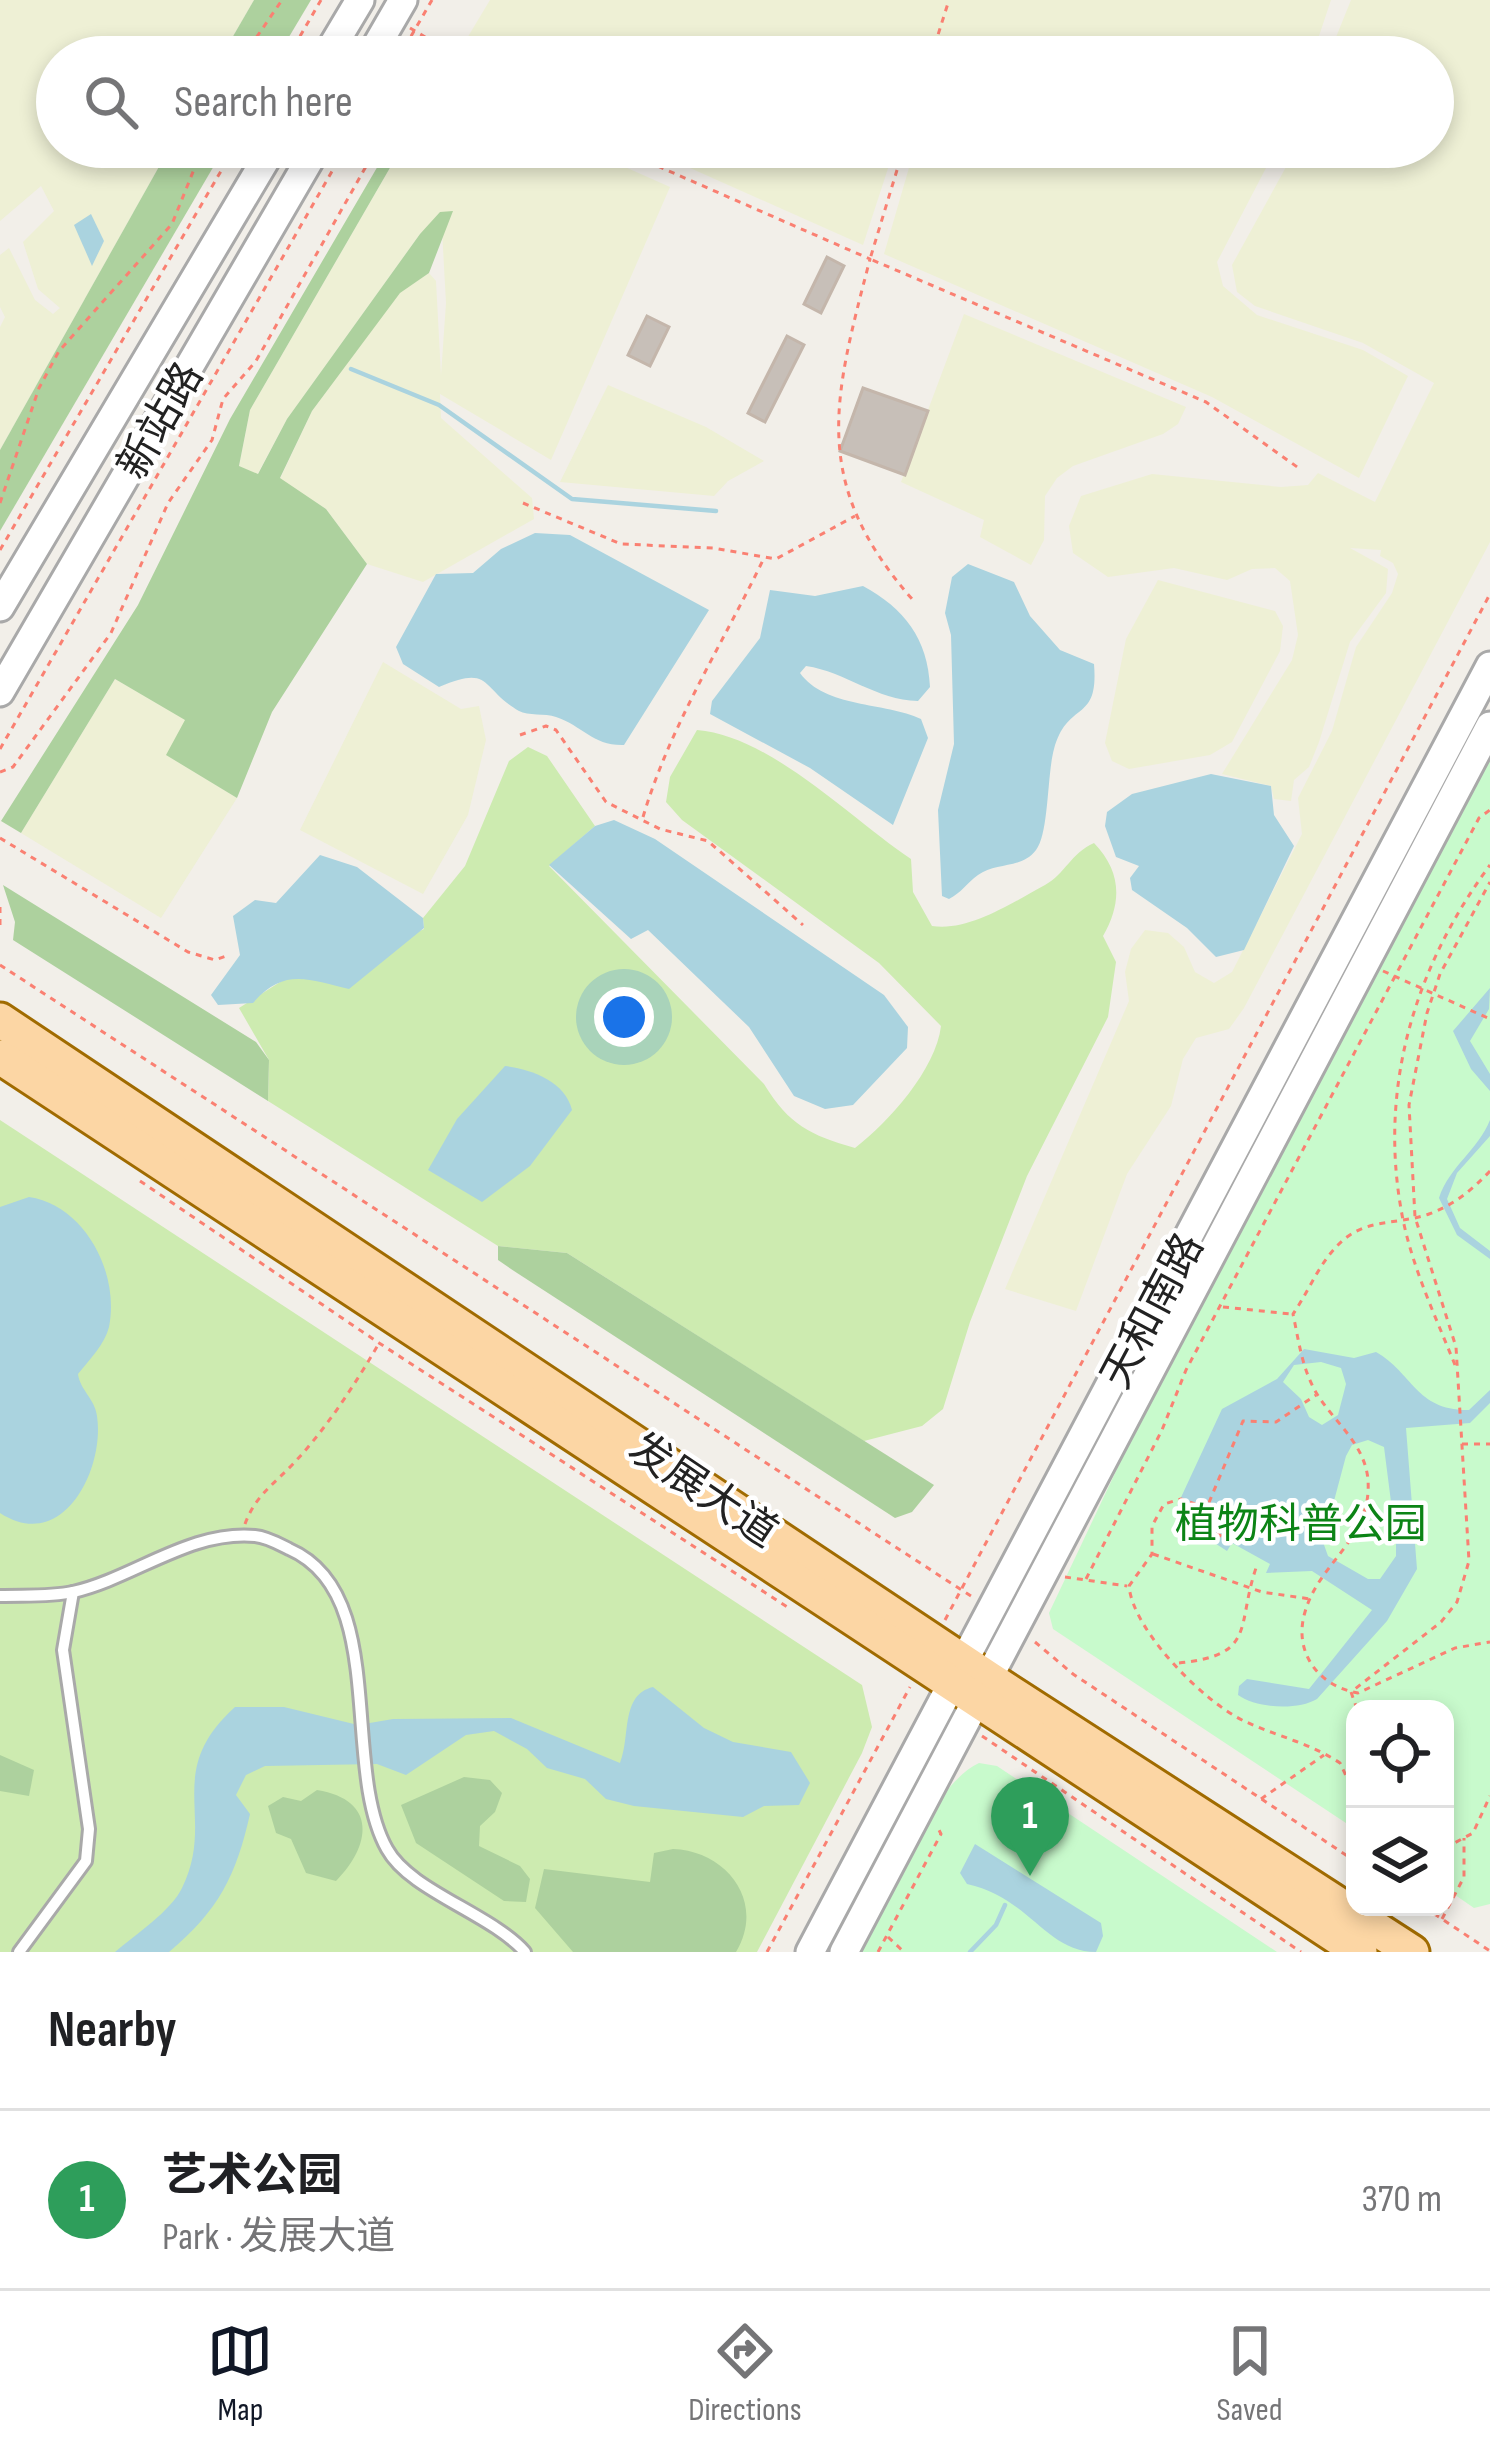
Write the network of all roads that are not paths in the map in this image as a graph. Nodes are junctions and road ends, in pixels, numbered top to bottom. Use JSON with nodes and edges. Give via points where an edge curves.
{"nodes":[{"id":1,"x":360,"y":0,"type":"edge"},
{"id":2,"x":339,"y":36,"type":"edge"},
{"id":3,"x":261,"y":168,"type":"edge"},
{"id":4,"x":305,"y":168,"type":"edge"},
{"id":5,"x":0,"y":607,"type":"edge"},
{"id":6,"x":1490,"y":666,"type":"edge"},
{"id":7,"x":0,"y":692,"type":"edge"},
{"id":8,"x":1490,"y":726,"type":"edge"},
{"id":9,"x":0,"y":1017,"type":"edge"},
{"id":10,"x":11,"y":1055,"type":"edge"},
{"id":11,"x":73,"y":1592,"type":"junction"},
{"id":12,"x":0,"y":1596,"type":"edge"},
{"id":13,"x":1005,"y":1618,"type":"junction"},
{"id":14,"x":965,"y":1693,"type":"junction"},
{"id":15,"x":19,"y":1952,"type":"edge"},
{"id":16,"x":525,"y":1952,"type":"edge"},
{"id":17,"x":810,"y":1952,"type":"edge"},
{"id":18,"x":844,"y":1952,"type":"edge"},
{"id":19,"x":1360,"y":1952,"type":"edge"},
{"id":20,"x":1412,"y":1952,"type":"edge"}],
"edges":[{"from":1,"to":2,"type":"street"},
{"from":3,"to":5,"type":"street","name":"新站路"},
{"from":4,"to":7,"type":"street","name":"新站路","via":[[79,580]]},
{"from":6,"to":13,"type":"street","name":"天和南路"},
{"from":8,"to":13,"type":"street","name":"天和南路","via":[[1043,1575]]},
{"from":9,"to":10,"type":"main road","name":"发展大道"},
{"from":10,"to":14,"type":"main road","name":"发展大道","via":[[386,1329]]},
{"from":10,"to":14,"type":"main road","name":"发展大道","via":[[934,1642]]},
{"from":11,"to":12,"type":"lane"},
{"from":11,"to":15,"type":"lane","via":[[63,1650],[89,1828],[86,1861]]},
{"from":11,"to":16,"type":"lane","via":[[212,1538],[259,1535],[314,1560],[349,1616],[387,1850],[407,1871],[506,1930]]},
{"from":13,"to":14,"type":"street","name":"天和南路"},
{"from":14,"to":17,"type":"street","name":"天和南路"},
{"from":14,"to":18,"type":"street","name":"天和南路","via":[[925,1798]]},
{"from":14,"to":19,"type":"main road","name":"发展大道"},
{"from":14,"to":20,"type":"main road","name":"发展大道"}]}
